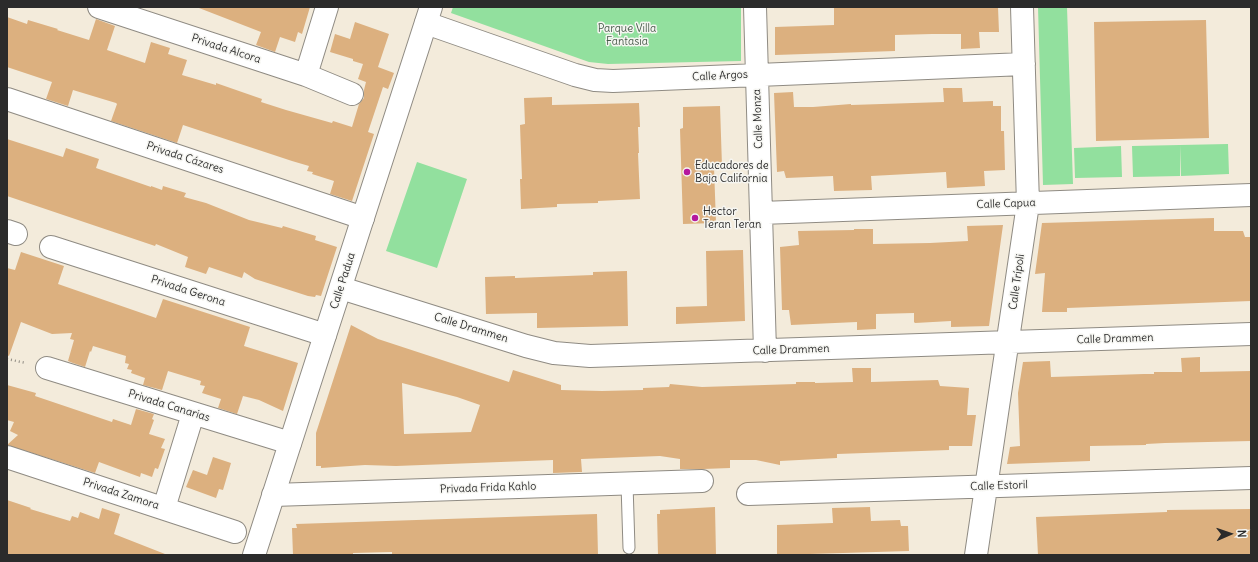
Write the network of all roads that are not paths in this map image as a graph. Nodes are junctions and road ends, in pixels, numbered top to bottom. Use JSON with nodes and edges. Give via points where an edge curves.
{"nodes":[{"id":1,"x":99,"y":7,"type":"edge"},
{"id":2,"x":327,"y":7,"type":"edge"},
{"id":3,"x":755,"y":7,"type":"edge"},
{"id":4,"x":1022,"y":7,"type":"edge"},
{"id":5,"x":428,"y":11,"type":"edge"},
{"id":6,"x":1024,"y":64,"type":"junction"},
{"id":7,"x":757,"y":74,"type":"junction"},
{"id":8,"x":306,"y":75,"type":"junction"},
{"id":9,"x":352,"y":94,"type":"dead end"},
{"id":10,"x":7,"y":99,"type":"edge"},
{"id":11,"x":1251,"y":195,"type":"edge"},
{"id":12,"x":1028,"y":204,"type":"junction"},
{"id":13,"x":761,"y":213,"type":"junction"},
{"id":14,"x":363,"y":218,"type":"junction"},
{"id":15,"x":52,"y":248,"type":"dead end"},
{"id":16,"x":340,"y":288,"type":"junction"},
{"id":17,"x":1251,"y":334,"type":"edge"},
{"id":18,"x":325,"y":335,"type":"junction"},
{"id":19,"x":1008,"y":342,"type":"junction"},
{"id":20,"x":765,"y":351,"type":"junction"},
{"id":21,"x":47,"y":368,"type":"dead end"},
{"id":22,"x":193,"y":414,"type":"junction"},
{"id":23,"x":290,"y":443,"type":"junction"},
{"id":24,"x":7,"y":458,"type":"edge"},
{"id":25,"x":1251,"y":478,"type":"edge"},
{"id":26,"x":702,"y":481,"type":"dead end"},
{"id":27,"x":627,"y":484,"type":"junction"},
{"id":28,"x":987,"y":486,"type":"junction"},
{"id":29,"x":748,"y":494,"type":"dead end"},
{"id":30,"x":273,"y":495,"type":"junction"},
{"id":31,"x":164,"y":508,"type":"junction"},
{"id":32,"x":235,"y":532,"type":"dead end"},
{"id":33,"x":629,"y":548,"type":"dead end"},
{"id":34,"x":254,"y":555,"type":"edge"},
{"id":35,"x":976,"y":555,"type":"edge"}],
"edges":[{"from":1,"to":8,"type":"street","name":"Privada Alcora"},
{"from":2,"to":8,"type":"street"},
{"from":3,"to":7,"type":"street","name":"Calle Monza"},
{"from":4,"to":6,"type":"street","name":"Calle Trípoli"},
{"from":5,"to":7,"type":"street","name":"Calle Argos","via":[[575,75],[595,80]]},
{"from":5,"to":14,"type":"street","name":"Calle Padua"},
{"from":6,"to":7,"type":"street","name":"Calle Argos"},
{"from":6,"to":12,"type":"street","name":"Calle Trípoli"},
{"from":7,"to":13,"type":"street","name":"Calle Monza"},
{"from":8,"to":9,"type":"street","name":"Privada Alcora"},
{"from":10,"to":14,"type":"street","name":"Privada Cázares"},
{"from":11,"to":12,"type":"street","name":"Calle Capua"},
{"from":12,"to":13,"type":"street","name":"Calle Capua"},
{"from":12,"to":19,"type":"street","name":"Calle Trípoli"},
{"from":13,"to":20,"type":"street","name":"Calle Monza"},
{"from":14,"to":16,"type":"street","name":"Calle Padua"},
{"from":15,"to":18,"type":"street","name":"Privada Gerona"},
{"from":16,"to":18,"type":"street","name":"Calle Padua"},
{"from":16,"to":20,"type":"street","name":"Calle Drammen","via":[[554,353],[590,356]]},
{"from":17,"to":19,"type":"street","name":"Calle Drammen"},
{"from":18,"to":23,"type":"street","name":"Calle Padua"},
{"from":19,"to":20,"type":"street","name":"Calle Drammen"},
{"from":19,"to":28,"type":"street","name":"Calle Trípoli"},
{"from":21,"to":22,"type":"street","name":"Privada Canarias"},
{"from":22,"to":23,"type":"street","name":"Privada Canarias"},
{"from":22,"to":31,"type":"street"},
{"from":23,"to":30,"type":"street","name":"Calle Padua"},
{"from":24,"to":31,"type":"street","name":"Privada Zamora"},
{"from":25,"to":28,"type":"street","name":"Calle Estoril"},
{"from":26,"to":27,"type":"street","name":"Privada Frida Kahlo"},
{"from":27,"to":30,"type":"street","name":"Privada Frida Kahlo"},
{"from":27,"to":33,"type":"lane"},
{"from":28,"to":29,"type":"street","name":"Calle Estoril"},
{"from":28,"to":35,"type":"street","name":"Calle Trípoli"},
{"from":30,"to":34,"type":"street","name":"Calle Padua"},
{"from":31,"to":32,"type":"street","name":"Privada Zamora"}]}
